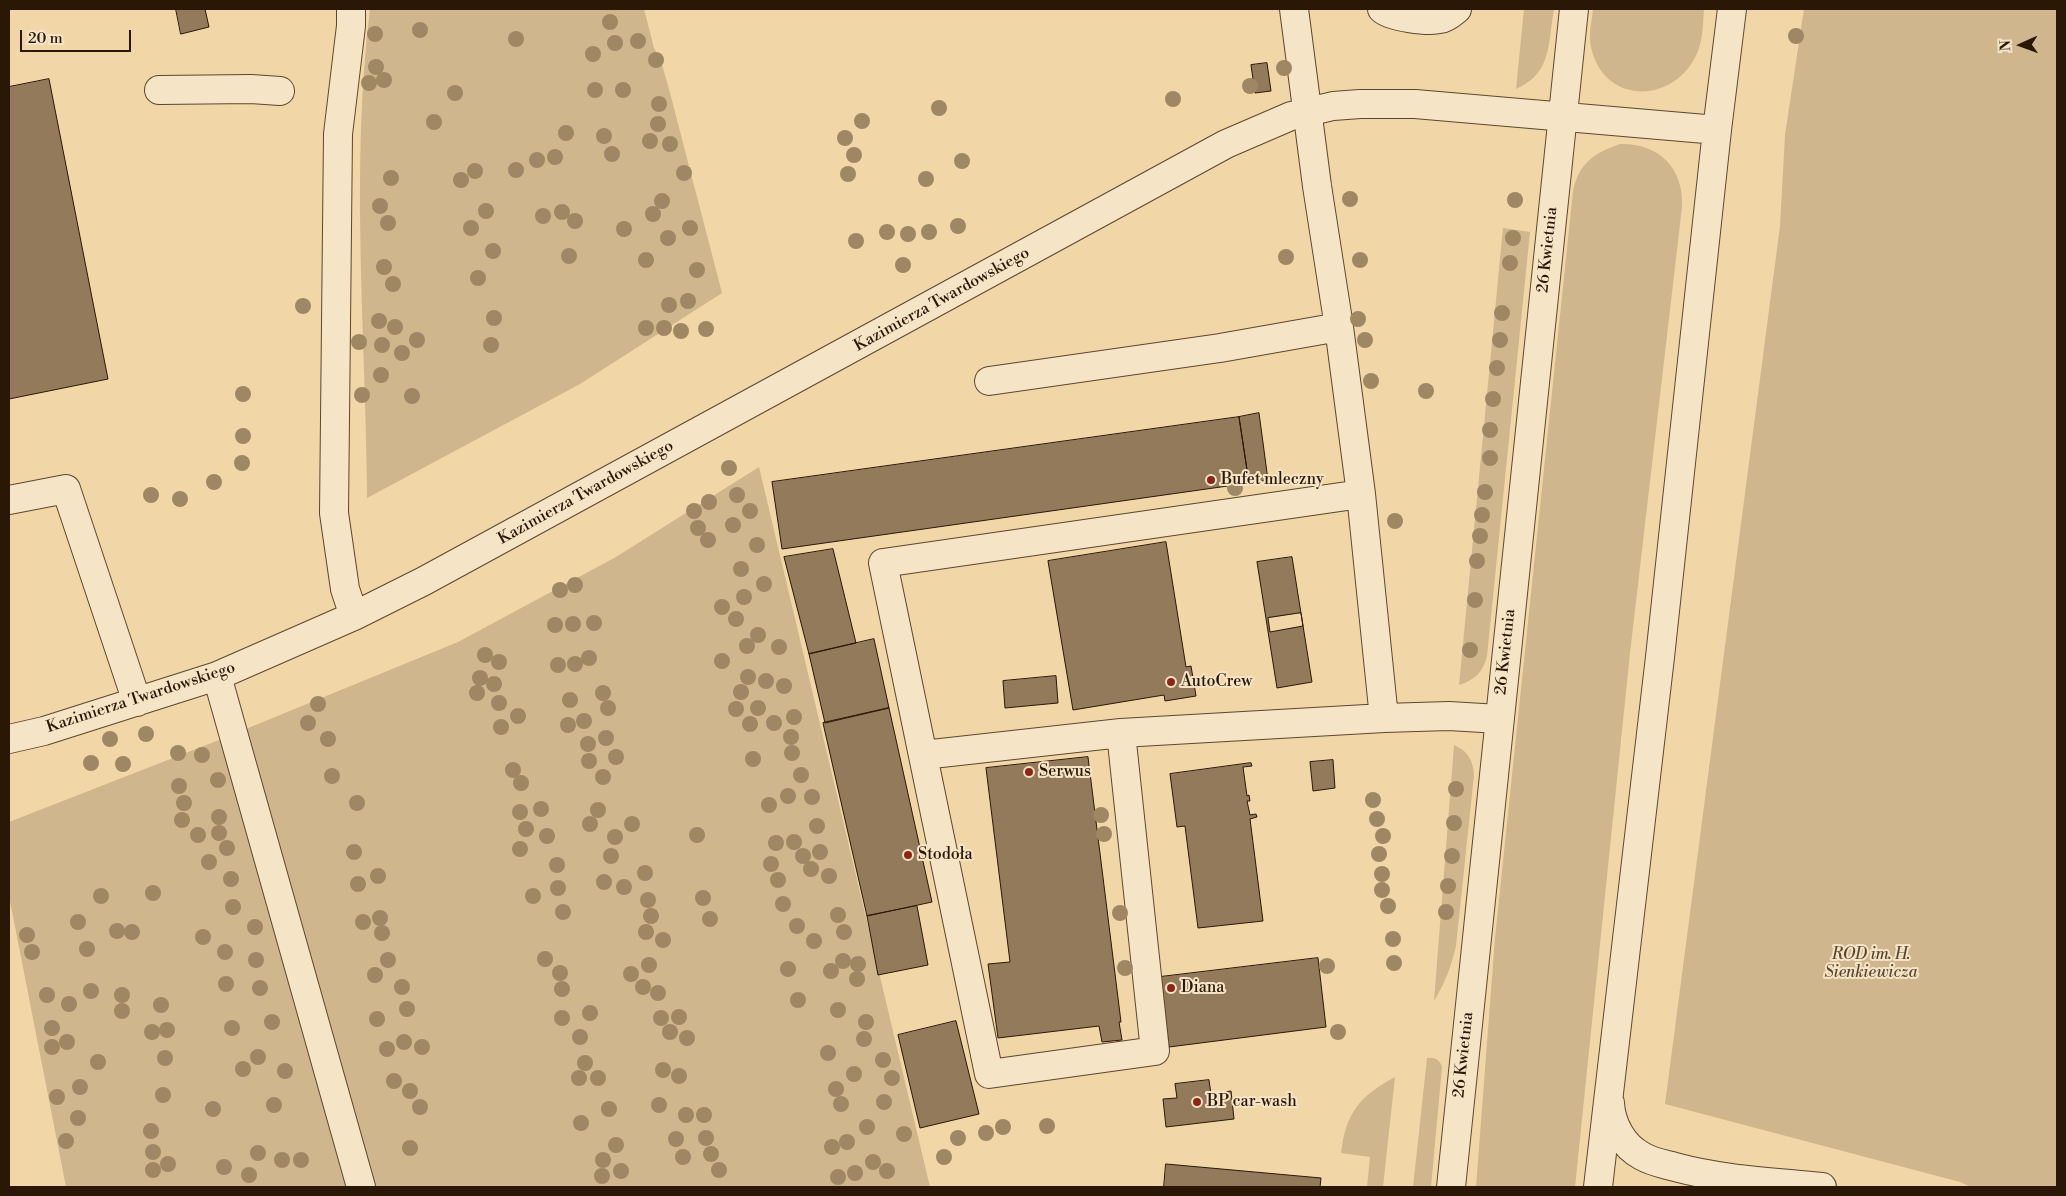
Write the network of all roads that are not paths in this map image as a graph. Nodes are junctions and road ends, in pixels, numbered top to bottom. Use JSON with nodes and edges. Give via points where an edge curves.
{"nodes":[{"id":1,"x":351,"y":9,"type":"edge"},
{"id":2,"x":1382,"y":9,"type":"edge"},
{"id":3,"x":1457,"y":9,"type":"edge"},
{"id":4,"x":1574,"y":9,"type":"edge"},
{"id":5,"x":1732,"y":9,"type":"edge"},
{"id":6,"x":1296,"y":19,"type":"edge"},
{"id":7,"x":159,"y":90,"type":"dead end"},
{"id":8,"x":280,"y":91,"type":"dead end"},
{"id":9,"x":1308,"y":112,"type":"junction"},
{"id":10,"x":1562,"y":118,"type":"junction"},
{"id":11,"x":1717,"y":130,"type":"junction"},
{"id":12,"x":1339,"y":328,"type":"junction"},
{"id":13,"x":989,"y":381,"type":"dead end"},
{"id":14,"x":1361,"y":494,"type":"junction"},
{"id":15,"x":9,"y":500,"type":"edge"},
{"id":16,"x":354,"y":616,"type":"junction"},
{"id":17,"x":217,"y":676,"type":"junction"},
{"id":18,"x":137,"y":702,"type":"junction"},
{"id":19,"x":1384,"y":718,"type":"junction"},
{"id":20,"x":1499,"y":719,"type":"junction"},
{"id":21,"x":1121,"y":733,"type":"junction"},
{"id":22,"x":9,"y":738,"type":"edge"},
{"id":23,"x":923,"y":755,"type":"junction"},
{"id":24,"x":1609,"y":1089,"type":"junction"},
{"id":25,"x":1748,"y":1181,"type":"junction"},
{"id":26,"x":361,"y":1187,"type":"edge"},
{"id":27,"x":1451,"y":1187,"type":"edge"},
{"id":28,"x":1598,"y":1187,"type":"edge"},
{"id":29,"x":1682,"y":1187,"type":"edge"},
{"id":30,"x":1822,"y":1187,"type":"edge"}],
"edges":[{"from":1,"to":16,"type":"street","via":[[338,134],[334,513],[345,589]]},
{"from":2,"to":3,"type":"street","via":[[1387,14],[1403,17],[1440,19]]},
{"from":4,"to":10,"type":"street","name":"26 Kwietnia"},
{"from":5,"to":11,"type":"street"},
{"from":6,"to":9,"type":"street"},
{"from":7,"to":8,"type":"street"},
{"from":9,"to":10,"type":"street","name":"Kazimierza Twardowskiego","via":[[1333,106],[1415,104]]},
{"from":9,"to":12,"type":"street"},
{"from":9,"to":16,"type":"street","name":"Kazimierza Twardowskiego","via":[[1226,144],[450,568]]},
{"from":10,"to":11,"type":"street"},
{"from":10,"to":20,"type":"street","name":"26 Kwietnia"},
{"from":11,"to":24,"type":"street","via":[[1674,540]]},
{"from":12,"to":13,"type":"street"},
{"from":12,"to":14,"type":"street"},
{"from":14,"to":19,"type":"street"},
{"from":14,"to":23,"type":"street","via":[[883,563]]},
{"from":15,"to":18,"type":"street","via":[[66,489]]},
{"from":16,"to":17,"type":"street","name":"Kazimierza Twardowskiego"},
{"from":17,"to":18,"type":"street","name":"Kazimierza Twardowskiego"},
{"from":17,"to":26,"type":"street"},
{"from":18,"to":22,"type":"street","name":"Kazimierza Twardowskiego","via":[[44,731]]},
{"from":19,"to":20,"type":"street","via":[[1449,716]]},
{"from":19,"to":21,"type":"street"},
{"from":20,"to":27,"type":"street","name":"26 Kwietnia"},
{"from":21,"to":23,"type":"street"},
{"from":21,"to":23,"type":"street","via":[[1155,1051],[989,1074]]},
{"from":24,"to":25,"type":"street","via":[[1610,1115],[1618,1133],[1643,1157],[1688,1170]]},
{"from":24,"to":28,"type":"street"},
{"from":25,"to":29,"type":"street"},
{"from":25,"to":30,"type":"street"}]}
